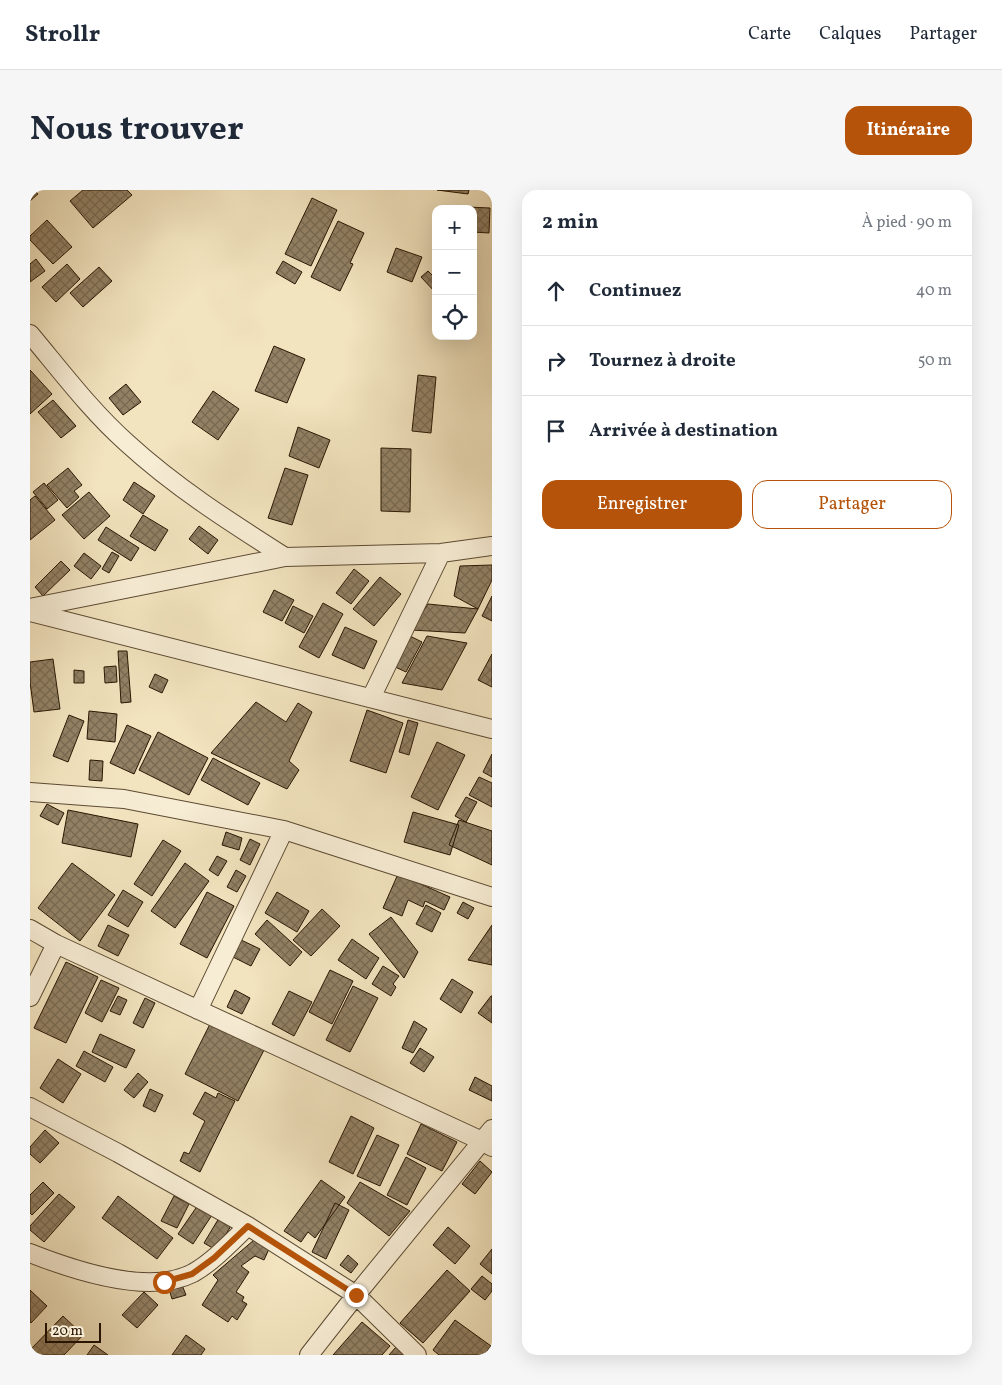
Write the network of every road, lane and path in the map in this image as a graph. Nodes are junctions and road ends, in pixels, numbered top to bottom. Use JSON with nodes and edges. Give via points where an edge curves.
{"nodes":[{"id":1,"x":30,"y":334,"type":"edge"},
{"id":2,"x":492,"y":546,"type":"edge"},
{"id":3,"x":441,"y":553,"type":"junction"},
{"id":4,"x":285,"y":557,"type":"junction"},
{"id":5,"x":30,"y":608,"type":"edge"},
{"id":6,"x":30,"y":612,"type":"edge"},
{"id":7,"x":371,"y":698,"type":"junction"},
{"id":8,"x":492,"y":729,"type":"edge"},
{"id":9,"x":30,"y":792,"type":"edge"},
{"id":10,"x":284,"y":830,"type":"junction"},
{"id":11,"x":492,"y":897,"type":"edge"},
{"id":12,"x":30,"y":929,"type":"edge"},
{"id":13,"x":56,"y":944,"type":"junction"},
{"id":14,"x":30,"y":997,"type":"edge"},
{"id":15,"x":198,"y":1010,"type":"junction"},
{"id":16,"x":30,"y":1107,"type":"edge"},
{"id":17,"x":489,"y":1139,"type":"edge"},
{"id":18,"x":248,"y":1226,"type":"junction"},
{"id":19,"x":30,"y":1253,"type":"edge"},
{"id":20,"x":356,"y":1295,"type":"junction"},
{"id":21,"x":309,"y":1355,"type":"edge"},
{"id":22,"x":417,"y":1355,"type":"edge"}],
"edges":[{"from":1,"to":4,"type":"street","via":[[125,442],[197,500]]},
{"from":2,"to":3,"type":"street"},
{"from":3,"to":4,"type":"street"},
{"from":3,"to":7,"type":"street"},
{"from":4,"to":5,"type":"street"},
{"from":6,"to":7,"type":"street"},
{"from":7,"to":8,"type":"street"},
{"from":9,"to":10,"type":"street","via":[[124,799]]},
{"from":10,"to":11,"type":"street"},
{"from":10,"to":15,"type":"street"},
{"from":12,"to":13,"type":"street"},
{"from":13,"to":14,"type":"street"},
{"from":13,"to":15,"type":"street"},
{"from":15,"to":17,"type":"street"},
{"from":16,"to":18,"type":"street"},
{"from":17,"to":20,"type":"street"},
{"from":18,"to":19,"type":"street","via":[[192,1274],[164,1282],[118,1279],[67,1267]]},
{"from":18,"to":20,"type":"street"},
{"from":20,"to":21,"type":"street"},
{"from":20,"to":22,"type":"street"}]}
